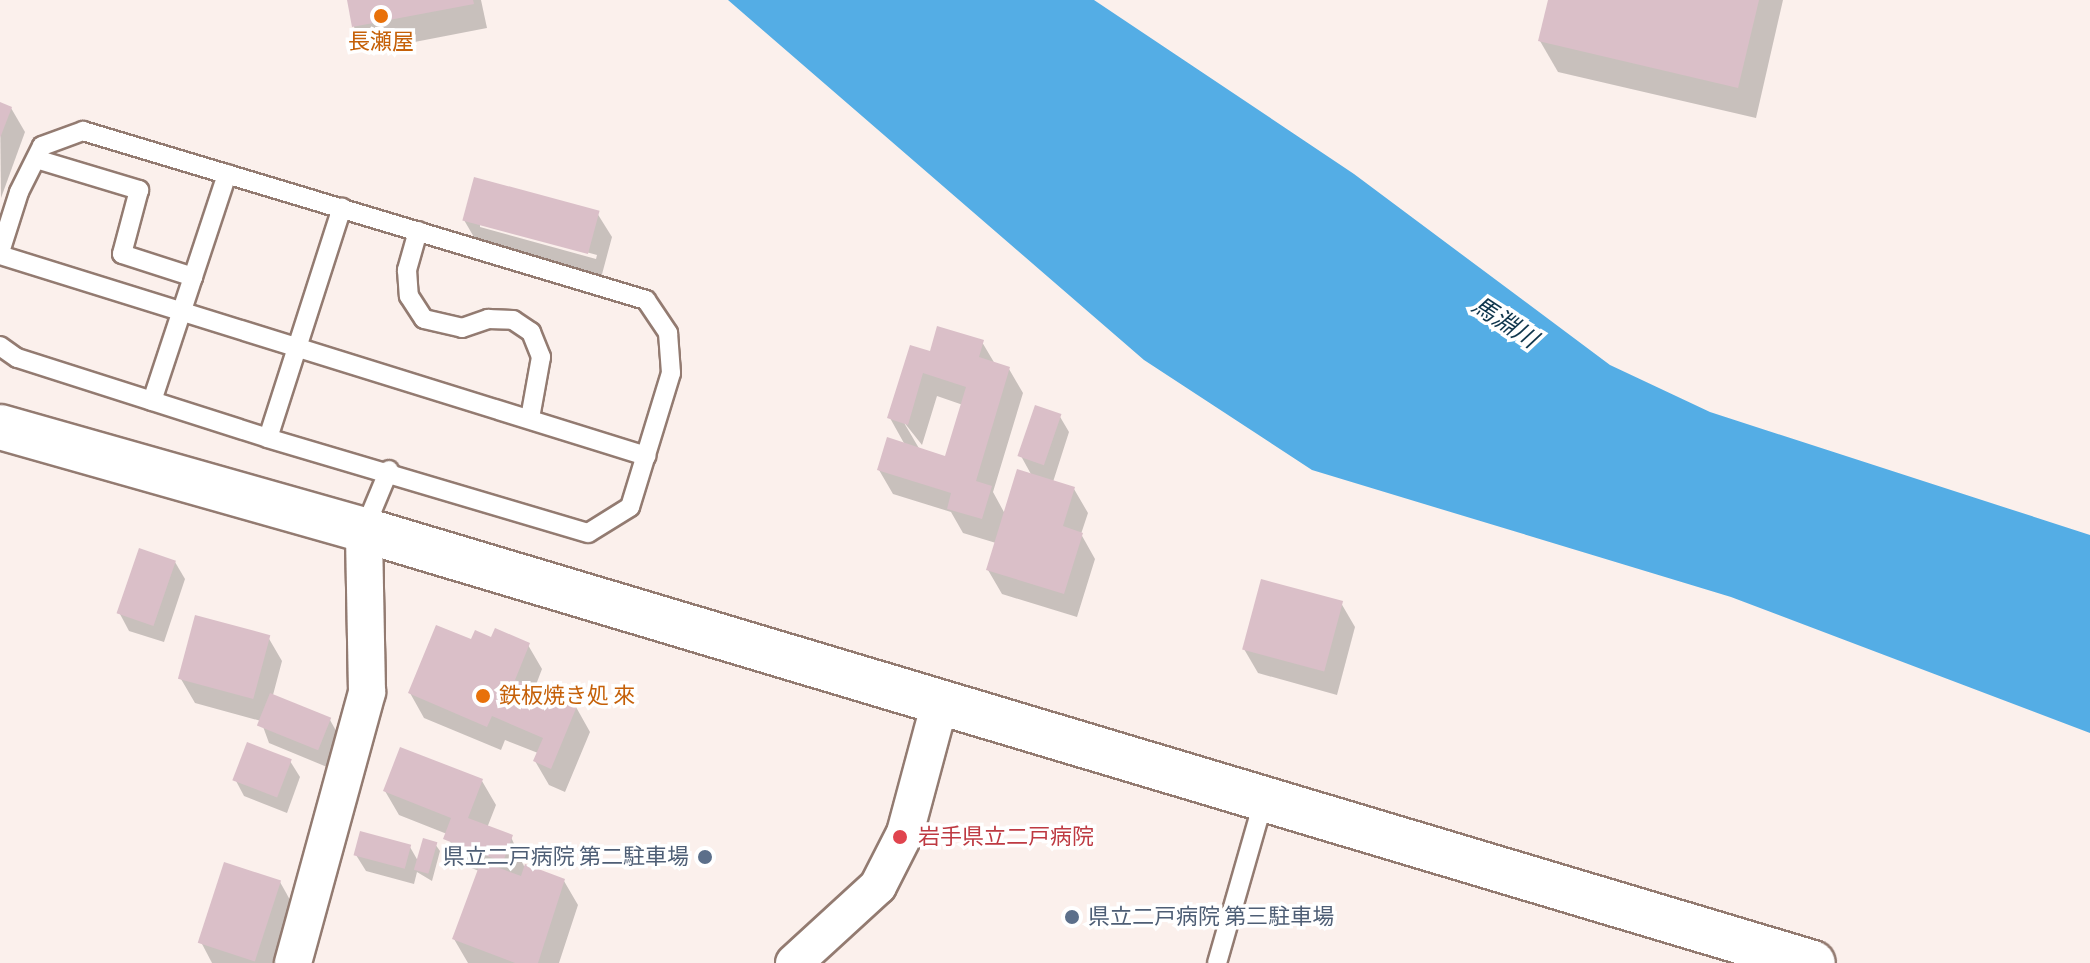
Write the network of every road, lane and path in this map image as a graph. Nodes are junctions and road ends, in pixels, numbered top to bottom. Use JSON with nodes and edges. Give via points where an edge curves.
{"nodes":[{"id":1,"x":36,"y":159,"type":"junction"},
{"id":2,"x":227,"y":174,"type":"junction"},
{"id":3,"x":342,"y":208,"type":"junction"},
{"id":4,"x":418,"y":231,"type":"junction"},
{"id":5,"x":0,"y":254,"type":"edge"},
{"id":6,"x":193,"y":277,"type":"junction"},
{"id":7,"x":182,"y":309,"type":"junction"},
{"id":8,"x":0,"y":346,"type":"edge"},
{"id":9,"x":298,"y":347,"type":"junction"},
{"id":10,"x":152,"y":401,"type":"junction"},
{"id":11,"x":530,"y":418,"type":"junction"},
{"id":12,"x":0,"y":427,"type":"edge"},
{"id":13,"x":268,"y":438,"type":"junction"},
{"id":14,"x":646,"y":456,"type":"junction"},
{"id":15,"x":389,"y":470,"type":"junction"},
{"id":16,"x":364,"y":530,"type":"junction"},
{"id":17,"x":939,"y":706,"type":"junction"},
{"id":18,"x":1263,"y":803,"type":"junction"},
{"id":19,"x":293,"y":963,"type":"edge"},
{"id":20,"x":794,"y":963,"type":"edge"},
{"id":21,"x":1217,"y":963,"type":"edge"},
{"id":22,"x":1813,"y":963,"type":"edge"}],
"edges":[{"from":1,"to":2,"type":"lane","via":[[42,146],[83,131]]},
{"from":1,"to":5,"type":"lane"},
{"from":1,"to":6,"type":"lane","via":[[139,190],[122,254]]},
{"from":2,"to":3,"type":"lane"},
{"from":2,"to":6,"type":"lane"},
{"from":3,"to":4,"type":"lane"},
{"from":3,"to":9,"type":"lane"},
{"from":4,"to":11,"type":"lane","via":[[407,270],[409,296],[424,319],[462,328],[488,319],[513,320],[531,332],[541,357]]},
{"from":4,"to":14,"type":"lane","via":[[646,300],[668,333],[671,373]]},
{"from":5,"to":7,"type":"lane"},
{"from":6,"to":7,"type":"lane"},
{"from":7,"to":9,"type":"lane"},
{"from":7,"to":10,"type":"lane"},
{"from":8,"to":10,"type":"lane","via":[[17,358]]},
{"from":9,"to":11,"type":"lane"},
{"from":9,"to":13,"type":"lane"},
{"from":10,"to":13,"type":"lane"},
{"from":11,"to":14,"type":"lane"},
{"from":12,"to":16,"type":"street"},
{"from":13,"to":15,"type":"lane"},
{"from":14,"to":15,"type":"lane","via":[[630,507],[588,533]]},
{"from":15,"to":16,"type":"lane"},
{"from":16,"to":17,"type":"street"},
{"from":16,"to":19,"type":"street","via":[[367,692]]},
{"from":17,"to":18,"type":"street"},
{"from":17,"to":20,"type":"street","via":[[905,833],[878,886]]},
{"from":18,"to":21,"type":"lane"},
{"from":18,"to":22,"type":"street"}]}
